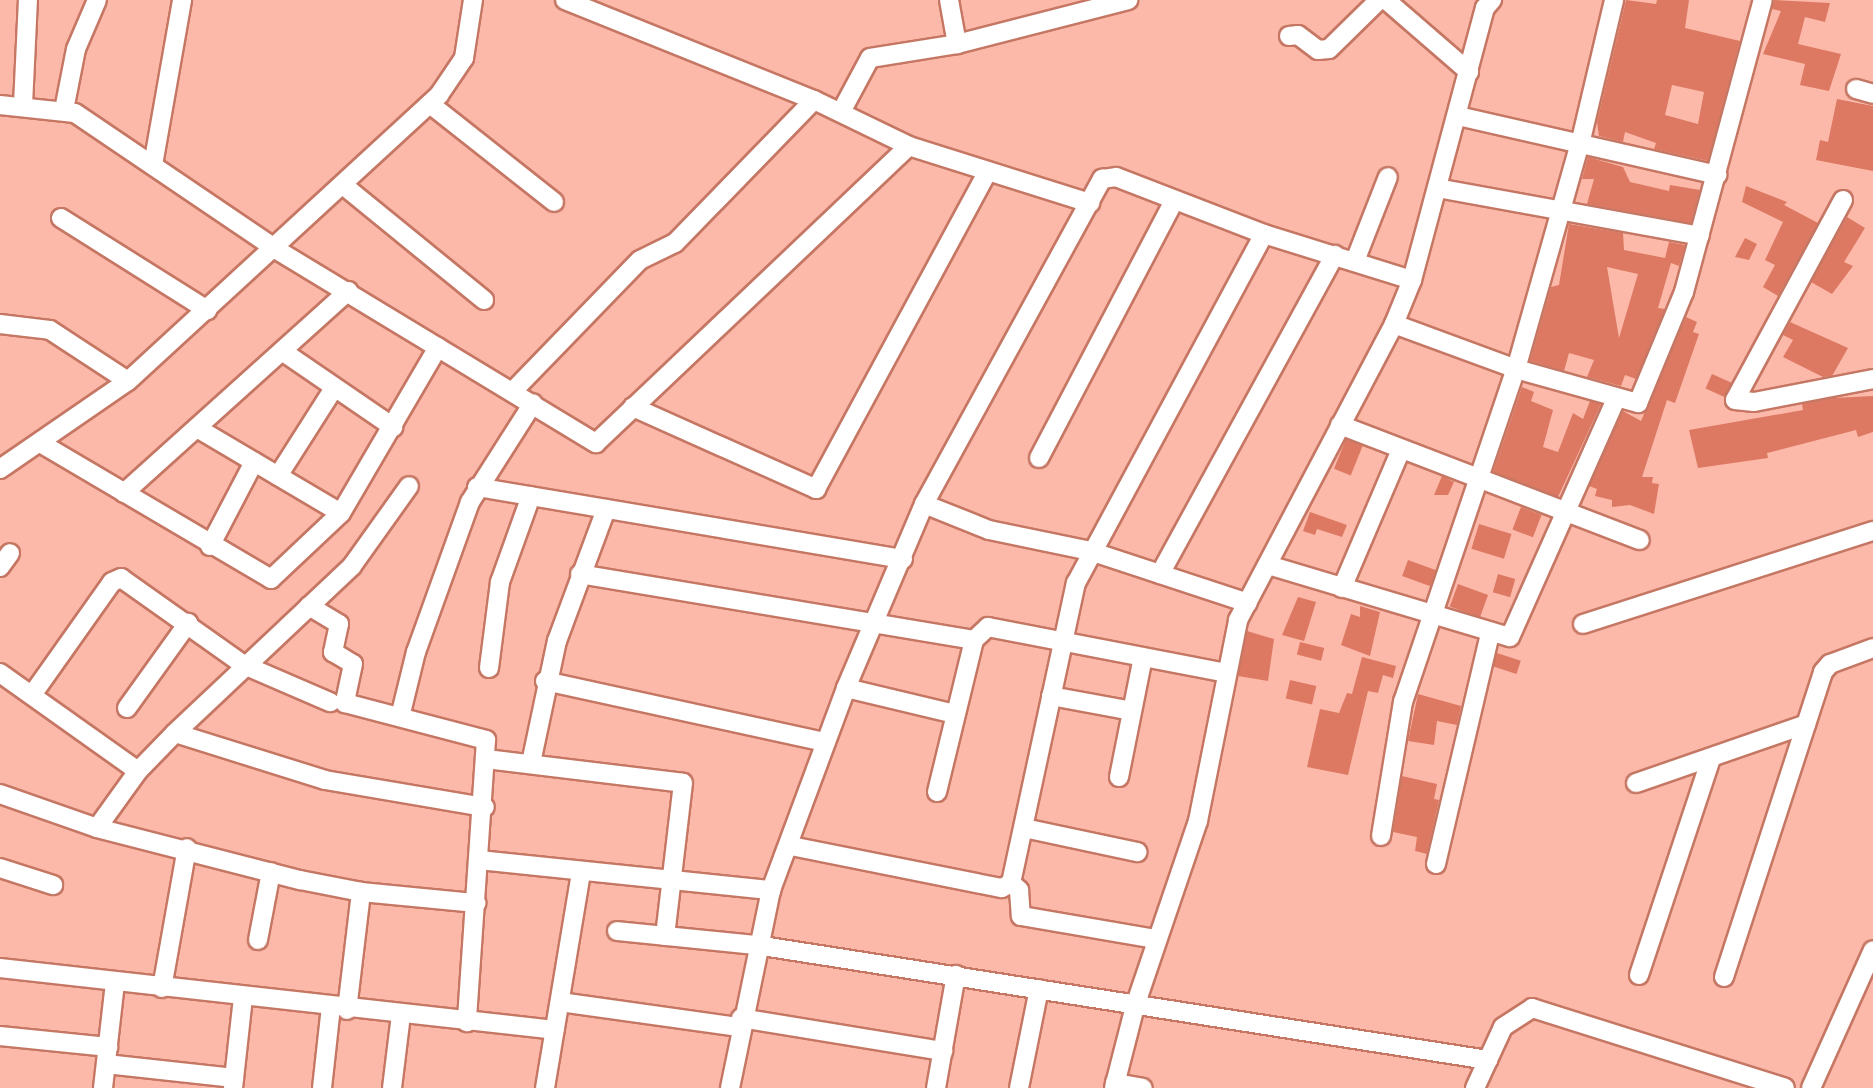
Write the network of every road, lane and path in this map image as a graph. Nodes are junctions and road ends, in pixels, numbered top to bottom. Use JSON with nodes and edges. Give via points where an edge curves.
{"nodes":[{"id":1,"x":28,"y":0,"type":"edge"},
{"id":2,"x":98,"y":0,"type":"edge"},
{"id":3,"x":182,"y":0,"type":"edge"},
{"id":4,"x":473,"y":0,"type":"edge"},
{"id":5,"x":566,"y":0,"type":"edge"},
{"id":6,"x":949,"y":0,"type":"edge"},
{"id":7,"x":1128,"y":0,"type":"edge"},
{"id":8,"x":1379,"y":0,"type":"edge"},
{"id":9,"x":1386,"y":0,"type":"edge"},
{"id":10,"x":1614,"y":0,"type":"edge"},
{"id":11,"x":1763,"y":0,"type":"edge"},
{"id":12,"x":1486,"y":3,"type":"edge"},
{"id":13,"x":1289,"y":36,"type":"dead end"},
{"id":14,"x":957,"y":44,"type":"junction"},
{"id":15,"x":1469,"y":72,"type":"junction"},
{"id":16,"x":814,"y":100,"type":"junction"},
{"id":17,"x":430,"y":104,"type":"junction"},
{"id":18,"x":0,"y":105,"type":"edge"},
{"id":19,"x":23,"y":105,"type":"junction"},
{"id":20,"x":64,"y":110,"type":"junction"},
{"id":21,"x":841,"y":112,"type":"junction"},
{"id":22,"x":1458,"y":116,"type":"junction"},
{"id":23,"x":1581,"y":140,"type":"junction"},
{"id":24,"x":909,"y":146,"type":"junction"},
{"id":25,"x":153,"y":165,"type":"junction"},
{"id":26,"x":986,"y":174,"type":"junction"},
{"id":27,"x":1717,"y":175,"type":"junction"},
{"id":28,"x":1388,"y":177,"type":"dead end"},
{"id":29,"x":343,"y":185,"type":"junction"},
{"id":30,"x":1437,"y":188,"type":"junction"},
{"id":31,"x":1843,"y":200,"type":"dead end"},
{"id":32,"x":1174,"y":201,"type":"junction"},
{"id":33,"x":554,"y":202,"type":"dead end"},
{"id":34,"x":1090,"y":203,"type":"junction"},
{"id":35,"x":1559,"y":209,"type":"junction"},
{"id":36,"x":61,"y":218,"type":"dead end"},
{"id":37,"x":1264,"y":234,"type":"junction"},
{"id":38,"x":1700,"y":236,"type":"junction"},
{"id":39,"x":277,"y":250,"type":"junction"},
{"id":40,"x":1335,"y":255,"type":"junction"},
{"id":41,"x":1355,"y":261,"type":"junction"},
{"id":42,"x":1412,"y":280,"type":"junction"},
{"id":43,"x":348,"y":291,"type":"junction"},
{"id":44,"x":484,"y":300,"type":"dead end"},
{"id":45,"x":207,"y":310,"type":"junction"},
{"id":46,"x":0,"y":324,"type":"edge"},
{"id":47,"x":1395,"y":324,"type":"junction"},
{"id":48,"x":438,"y":348,"type":"junction"},
{"id":49,"x":282,"y":351,"type":"junction"},
{"id":50,"x":1516,"y":369,"type":"junction"},
{"id":51,"x":1873,"y":379,"type":"edge"},
{"id":52,"x":128,"y":381,"type":"junction"},
{"id":53,"x":334,"y":388,"type":"junction"},
{"id":54,"x":513,"y":391,"type":"junction"},
{"id":55,"x":1616,"y":399,"type":"junction"},
{"id":56,"x":532,"y":404,"type":"junction"},
{"id":57,"x":633,"y":407,"type":"junction"},
{"id":58,"x":1340,"y":425,"type":"junction"},
{"id":59,"x":393,"y":427,"type":"junction"},
{"id":60,"x":197,"y":428,"type":"junction"},
{"id":61,"x":42,"y":444,"type":"junction"},
{"id":62,"x":1400,"y":452,"type":"junction"},
{"id":63,"x":1039,"y":458,"type":"dead end"},
{"id":64,"x":254,"y":462,"type":"junction"},
{"id":65,"x":0,"y":469,"type":"edge"},
{"id":66,"x":278,"y":476,"type":"junction"},
{"id":67,"x":1477,"y":481,"type":"junction"},
{"id":68,"x":409,"y":486,"type":"dead end"},
{"id":69,"x":477,"y":487,"type":"junction"},
{"id":70,"x":124,"y":493,"type":"junction"},
{"id":71,"x":531,"y":496,"type":"junction"},
{"id":72,"x":924,"y":504,"type":"junction"},
{"id":73,"x":606,"y":509,"type":"junction"},
{"id":74,"x":341,"y":513,"type":"junction"},
{"id":75,"x":1565,"y":514,"type":"junction"},
{"id":76,"x":1873,"y":531,"type":"edge"},
{"id":77,"x":1640,"y":540,"type":"dead end"},
{"id":78,"x":210,"y":546,"type":"junction"},
{"id":79,"x":1090,"y":551,"type":"junction"},
{"id":80,"x":903,"y":559,"type":"junction"},
{"id":81,"x":1268,"y":565,"type":"junction"},
{"id":82,"x":580,"y":574,"type":"junction"},
{"id":83,"x":1160,"y":574,"type":"junction"},
{"id":84,"x":1342,"y":588,"type":"junction"},
{"id":85,"x":1248,"y":603,"type":"junction"},
{"id":86,"x":309,"y":606,"type":"junction"},
{"id":87,"x":1432,"y":615,"type":"junction"},
{"id":88,"x":875,"y":620,"type":"junction"},
{"id":89,"x":188,"y":623,"type":"junction"},
{"id":90,"x":1583,"y":624,"type":"dead end"},
{"id":91,"x":1490,"y":633,"type":"junction"},
{"id":92,"x":974,"y":640,"type":"junction"},
{"id":93,"x":1062,"y":641,"type":"junction"},
{"id":94,"x":1873,"y":648,"type":"edge"},
{"id":95,"x":1143,"y":657,"type":"junction"},
{"id":96,"x":244,"y":665,"type":"junction"},
{"id":97,"x":489,"y":668,"type":"dead end"},
{"id":98,"x":0,"y":673,"type":"edge"},
{"id":99,"x":1226,"y":673,"type":"junction"},
{"id":100,"x":545,"y":681,"type":"junction"},
{"id":101,"x":846,"y":688,"type":"junction"},
{"id":102,"x":32,"y":695,"type":"junction"},
{"id":103,"x":1051,"y":696,"type":"junction"},
{"id":104,"x":330,"y":702,"type":"dead end"},
{"id":105,"x":127,"y":708,"type":"dead end"},
{"id":106,"x":1132,"y":711,"type":"junction"},
{"id":107,"x":955,"y":714,"type":"junction"},
{"id":108,"x":400,"y":717,"type":"junction"},
{"id":109,"x":1806,"y":724,"type":"junction"},
{"id":110,"x":175,"y":733,"type":"junction"},
{"id":111,"x":824,"y":742,"type":"junction"},
{"id":112,"x":1711,"y":758,"type":"junction"},
{"id":113,"x":486,"y":759,"type":"junction"},
{"id":114,"x":531,"y":763,"type":"junction"},
{"id":115,"x":138,"y":771,"type":"junction"},
{"id":116,"x":1119,"y":777,"type":"dead end"},
{"id":117,"x":1636,"y":783,"type":"dead end"},
{"id":118,"x":937,"y":792,"type":"dead end"},
{"id":119,"x":0,"y":794,"type":"edge"},
{"id":120,"x":485,"y":807,"type":"junction"},
{"id":121,"x":97,"y":828,"type":"junction"},
{"id":122,"x":1024,"y":828,"type":"junction"},
{"id":123,"x":1381,"y":836,"type":"dead end"},
{"id":124,"x":791,"y":846,"type":"junction"},
{"id":125,"x":187,"y":848,"type":"junction"},
{"id":126,"x":1137,"y":852,"type":"dead end"},
{"id":127,"x":479,"y":860,"type":"junction"},
{"id":128,"x":1436,"y":864,"type":"dead end"},
{"id":129,"x":0,"y":868,"type":"edge"},
{"id":130,"x":271,"y":872,"type":"junction"},
{"id":131,"x":581,"y":872,"type":"junction"},
{"id":132,"x":673,"y":880,"type":"junction"},
{"id":133,"x":1011,"y":883,"type":"junction"},
{"id":134,"x":53,"y":885,"type":"dead end"},
{"id":135,"x":771,"y":890,"type":"junction"},
{"id":136,"x":361,"y":892,"type":"junction"},
{"id":137,"x":476,"y":903,"type":"junction"},
{"id":138,"x":616,"y":932,"type":"dead end"},
{"id":139,"x":665,"y":936,"type":"junction"},
{"id":140,"x":1156,"y":939,"type":"junction"},
{"id":141,"x":258,"y":940,"type":"dead end"},
{"id":142,"x":756,"y":945,"type":"junction"},
{"id":143,"x":1873,"y":950,"type":"edge"},
{"id":144,"x":0,"y":968,"type":"edge"},
{"id":145,"x":956,"y":975,"type":"junction"},
{"id":146,"x":1638,"y":975,"type":"dead end"},
{"id":147,"x":1724,"y":977,"type":"dead end"},
{"id":148,"x":115,"y":982,"type":"junction"},
{"id":149,"x":162,"y":988,"type":"junction"},
{"id":150,"x":1039,"y":989,"type":"junction"},
{"id":151,"x":243,"y":998,"type":"junction"},
{"id":152,"x":560,"y":1002,"type":"junction"},
{"id":153,"x":1135,"y":1006,"type":"junction"},
{"id":154,"x":339,"y":1009,"type":"junction"},
{"id":155,"x":401,"y":1015,"type":"junction"},
{"id":156,"x":467,"y":1022,"type":"junction"},
{"id":157,"x":740,"y":1022,"type":"junction"},
{"id":158,"x":555,"y":1030,"type":"junction"},
{"id":159,"x":0,"y":1036,"type":"edge"},
{"id":160,"x":943,"y":1051,"type":"junction"},
{"id":161,"x":106,"y":1055,"type":"junction"},
{"id":162,"x":1488,"y":1060,"type":"junction"},
{"id":163,"x":233,"y":1083,"type":"edge"},
{"id":164,"x":1114,"y":1086,"type":"edge"},
{"id":165,"x":103,"y":1088,"type":"edge"},
{"id":166,"x":322,"y":1088,"type":"edge"},
{"id":167,"x":392,"y":1088,"type":"edge"},
{"id":168,"x":545,"y":1088,"type":"edge"},
{"id":169,"x":730,"y":1088,"type":"edge"},
{"id":170,"x":936,"y":1088,"type":"edge"},
{"id":171,"x":1019,"y":1088,"type":"edge"},
{"id":172,"x":1143,"y":1088,"type":"edge"},
{"id":173,"x":1475,"y":1088,"type":"edge"},
{"id":174,"x":1785,"y":1088,"type":"edge"},
{"id":175,"x":1811,"y":1088,"type":"edge"}],
"edges":[{"from":1,"to":19,"type":"street"},
{"from":2,"to":20,"type":"street","via":[[76,49]]},
{"from":3,"to":25,"type":"street"},
{"from":4,"to":17,"type":"street","via":[[460,69]]},
{"from":5,"to":16,"type":"street"},
{"from":6,"to":14,"type":"street"},
{"from":7,"to":14,"type":"street"},
{"from":8,"to":13,"type":"street","via":[[1329,49],[1318,50],[1298,35]]},
{"from":9,"to":15,"type":"street"},
{"from":10,"to":23,"type":"street"},
{"from":11,"to":27,"type":"street"},
{"from":12,"to":15,"type":"street"},
{"from":14,"to":21,"type":"street","via":[[870,58],[859,70]]},
{"from":15,"to":22,"type":"street"},
{"from":16,"to":21,"type":"street"},
{"from":16,"to":54,"type":"street","via":[[675,243],[640,260]]},
{"from":17,"to":29,"type":"street"},
{"from":17,"to":33,"type":"street"},
{"from":18,"to":19,"type":"street"},
{"from":19,"to":20,"type":"street"},
{"from":20,"to":25,"type":"street"},
{"from":21,"to":24,"type":"street"},
{"from":22,"to":23,"type":"street"},
{"from":22,"to":30,"type":"street"},
{"from":23,"to":27,"type":"street"},
{"from":23,"to":35,"type":"street"},
{"from":24,"to":26,"type":"street"},
{"from":24,"to":57,"type":"street"},
{"from":25,"to":39,"type":"street"},
{"from":26,"to":34,"type":"street"},
{"from":26,"to":57,"type":"street","via":[[816,489]]},
{"from":27,"to":38,"type":"street"},
{"from":28,"to":41,"type":"street"},
{"from":29,"to":39,"type":"street"},
{"from":29,"to":44,"type":"street"},
{"from":30,"to":35,"type":"street"},
{"from":30,"to":42,"type":"street"},
{"from":31,"to":51,"type":"street","via":[[1735,400],[1754,402]]},
{"from":32,"to":34,"type":"street","via":[[1108,176]]},
{"from":32,"to":37,"type":"street"},
{"from":32,"to":63,"type":"street"},
{"from":34,"to":72,"type":"street"},
{"from":35,"to":38,"type":"street"},
{"from":35,"to":50,"type":"street"},
{"from":36,"to":45,"type":"street"},
{"from":37,"to":40,"type":"street"},
{"from":37,"to":79,"type":"street"},
{"from":38,"to":55,"type":"street","via":[[1647,391],[1638,403]]},
{"from":39,"to":43,"type":"street"},
{"from":39,"to":45,"type":"street"},
{"from":40,"to":41,"type":"street"},
{"from":40,"to":83,"type":"street"},
{"from":41,"to":42,"type":"street"},
{"from":42,"to":47,"type":"street"},
{"from":43,"to":48,"type":"street"},
{"from":43,"to":49,"type":"street"},
{"from":45,"to":52,"type":"street"},
{"from":46,"to":52,"type":"street","via":[[50,330]]},
{"from":47,"to":50,"type":"street"},
{"from":47,"to":58,"type":"street"},
{"from":48,"to":54,"type":"street"},
{"from":48,"to":59,"type":"street"},
{"from":49,"to":53,"type":"street"},
{"from":49,"to":60,"type":"street"},
{"from":50,"to":55,"type":"street"},
{"from":50,"to":67,"type":"street"},
{"from":52,"to":61,"type":"street"},
{"from":53,"to":59,"type":"street"},
{"from":53,"to":66,"type":"street"},
{"from":54,"to":56,"type":"street"},
{"from":55,"to":75,"type":"street"},
{"from":56,"to":57,"type":"street","via":[[596,443]]},
{"from":56,"to":69,"type":"street"},
{"from":58,"to":62,"type":"street"},
{"from":58,"to":81,"type":"street"},
{"from":59,"to":74,"type":"street"},
{"from":60,"to":64,"type":"street"},
{"from":60,"to":70,"type":"street"},
{"from":61,"to":65,"type":"street"},
{"from":61,"to":70,"type":"street"},
{"from":62,"to":67,"type":"street"},
{"from":62,"to":84,"type":"street"},
{"from":64,"to":66,"type":"street"},
{"from":64,"to":78,"type":"street"},
{"from":66,"to":74,"type":"street"},
{"from":67,"to":75,"type":"street"},
{"from":67,"to":87,"type":"street"},
{"from":68,"to":86,"type":"street","via":[[352,566]]},
{"from":69,"to":71,"type":"street"},
{"from":69,"to":108,"type":"street","via":[[417,652]]},
{"from":70,"to":78,"type":"street"},
{"from":71,"to":73,"type":"street"},
{"from":71,"to":97,"type":"street","via":[[500,582]]},
{"from":72,"to":79,"type":"street","via":[[989,530]]},
{"from":72,"to":80,"type":"street"},
{"from":73,"to":80,"type":"street"},
{"from":73,"to":82,"type":"street"},
{"from":74,"to":78,"type":"street","via":[[271,579]]},
{"from":75,"to":77,"type":"street"},
{"from":75,"to":91,"type":"street","via":[[1515,634]]},
{"from":76,"to":90,"type":"street"},
{"from":79,"to":83,"type":"street"},
{"from":79,"to":93,"type":"street"},
{"from":80,"to":88,"type":"street"},
{"from":81,"to":84,"type":"street"},
{"from":81,"to":85,"type":"street"},
{"from":82,"to":88,"type":"street"},
{"from":82,"to":100,"type":"street"},
{"from":83,"to":85,"type":"street"},
{"from":84,"to":87,"type":"street"},
{"from":85,"to":99,"type":"street","via":[[1238,620]]},
{"from":86,"to":96,"type":"street"},
{"from":86,"to":108,"type":"street","via":[[339,624],[333,652],[353,666],[343,700]]},
{"from":87,"to":91,"type":"street"},
{"from":87,"to":123,"type":"street","via":[[1403,702]]},
{"from":88,"to":92,"type":"street"},
{"from":88,"to":101,"type":"street"},
{"from":89,"to":96,"type":"street"},
{"from":89,"to":102,"type":"street","via":[[128,579],[112,582]]},
{"from":89,"to":105,"type":"street"},
{"from":91,"to":128,"type":"street"},
{"from":92,"to":93,"type":"street","via":[[988,627],[1007,627]]},
{"from":92,"to":107,"type":"street"},
{"from":93,"to":95,"type":"street"},
{"from":93,"to":103,"type":"street"},
{"from":94,"to":109,"type":"street","via":[[1830,664]]},
{"from":95,"to":99,"type":"street"},
{"from":95,"to":106,"type":"street"},
{"from":96,"to":104,"type":"street"},
{"from":96,"to":110,"type":"street"},
{"from":98,"to":102,"type":"street"},
{"from":99,"to":140,"type":"street","via":[[1198,820]]},
{"from":100,"to":111,"type":"street"},
{"from":100,"to":114,"type":"street"},
{"from":101,"to":107,"type":"street"},
{"from":101,"to":111,"type":"street"},
{"from":102,"to":115,"type":"street"},
{"from":103,"to":106,"type":"street"},
{"from":103,"to":122,"type":"street"},
{"from":106,"to":116,"type":"street"},
{"from":107,"to":118,"type":"street"},
{"from":108,"to":113,"type":"street","via":[[480,737],[486,740]]},
{"from":109,"to":112,"type":"street"},
{"from":109,"to":147,"type":"street"},
{"from":110,"to":115,"type":"street"},
{"from":110,"to":120,"type":"street","via":[[325,780]]},
{"from":111,"to":124,"type":"street"},
{"from":112,"to":117,"type":"street"},
{"from":112,"to":146,"type":"street"},
{"from":113,"to":114,"type":"street"},
{"from":113,"to":120,"type":"street"},
{"from":114,"to":132,"type":"street","via":[[682,783]]},
{"from":115,"to":121,"type":"street"},
{"from":119,"to":121,"type":"street"},
{"from":120,"to":127,"type":"street"},
{"from":121,"to":125,"type":"street"},
{"from":122,"to":126,"type":"street"},
{"from":122,"to":133,"type":"street"},
{"from":124,"to":133,"type":"street","via":[[1002,888]]},
{"from":124,"to":135,"type":"street"},
{"from":125,"to":130,"type":"street"},
{"from":125,"to":149,"type":"street"},
{"from":127,"to":131,"type":"street"},
{"from":127,"to":137,"type":"street"},
{"from":129,"to":134,"type":"street"},
{"from":130,"to":136,"type":"street"},
{"from":130,"to":141,"type":"street"},
{"from":131,"to":132,"type":"street"},
{"from":131,"to":152,"type":"street"},
{"from":132,"to":135,"type":"street"},
{"from":132,"to":139,"type":"street"},
{"from":133,"to":140,"type":"street","via":[[1019,890],[1021,916]]},
{"from":135,"to":142,"type":"street"},
{"from":136,"to":137,"type":"street"},
{"from":136,"to":154,"type":"street"},
{"from":137,"to":156,"type":"street"},
{"from":138,"to":139,"type":"street"},
{"from":139,"to":142,"type":"street"},
{"from":140,"to":153,"type":"street"},
{"from":142,"to":145,"type":"street"},
{"from":142,"to":157,"type":"street"},
{"from":143,"to":175,"type":"street"},
{"from":144,"to":148,"type":"street"},
{"from":145,"to":150,"type":"street"},
{"from":145,"to":160,"type":"street"},
{"from":148,"to":149,"type":"street"},
{"from":148,"to":161,"type":"street"},
{"from":149,"to":151,"type":"street"},
{"from":150,"to":153,"type":"street"},
{"from":150,"to":171,"type":"street"},
{"from":151,"to":154,"type":"street"},
{"from":151,"to":163,"type":"street"},
{"from":152,"to":157,"type":"street"},
{"from":152,"to":158,"type":"street"},
{"from":153,"to":162,"type":"street"},
{"from":153,"to":164,"type":"street"},
{"from":154,"to":155,"type":"street"},
{"from":154,"to":166,"type":"street"},
{"from":155,"to":156,"type":"street"},
{"from":155,"to":167,"type":"street"},
{"from":156,"to":158,"type":"street"},
{"from":157,"to":160,"type":"street"},
{"from":157,"to":169,"type":"street"},
{"from":158,"to":168,"type":"street"},
{"from":159,"to":161,"type":"street"},
{"from":160,"to":170,"type":"street"},
{"from":161,"to":163,"type":"street"},
{"from":161,"to":165,"type":"street"},
{"from":162,"to":173,"type":"street"},
{"from":162,"to":174,"type":"street","via":[[1503,1027],[1532,1008]]},
{"from":164,"to":172,"type":"street"}]}
